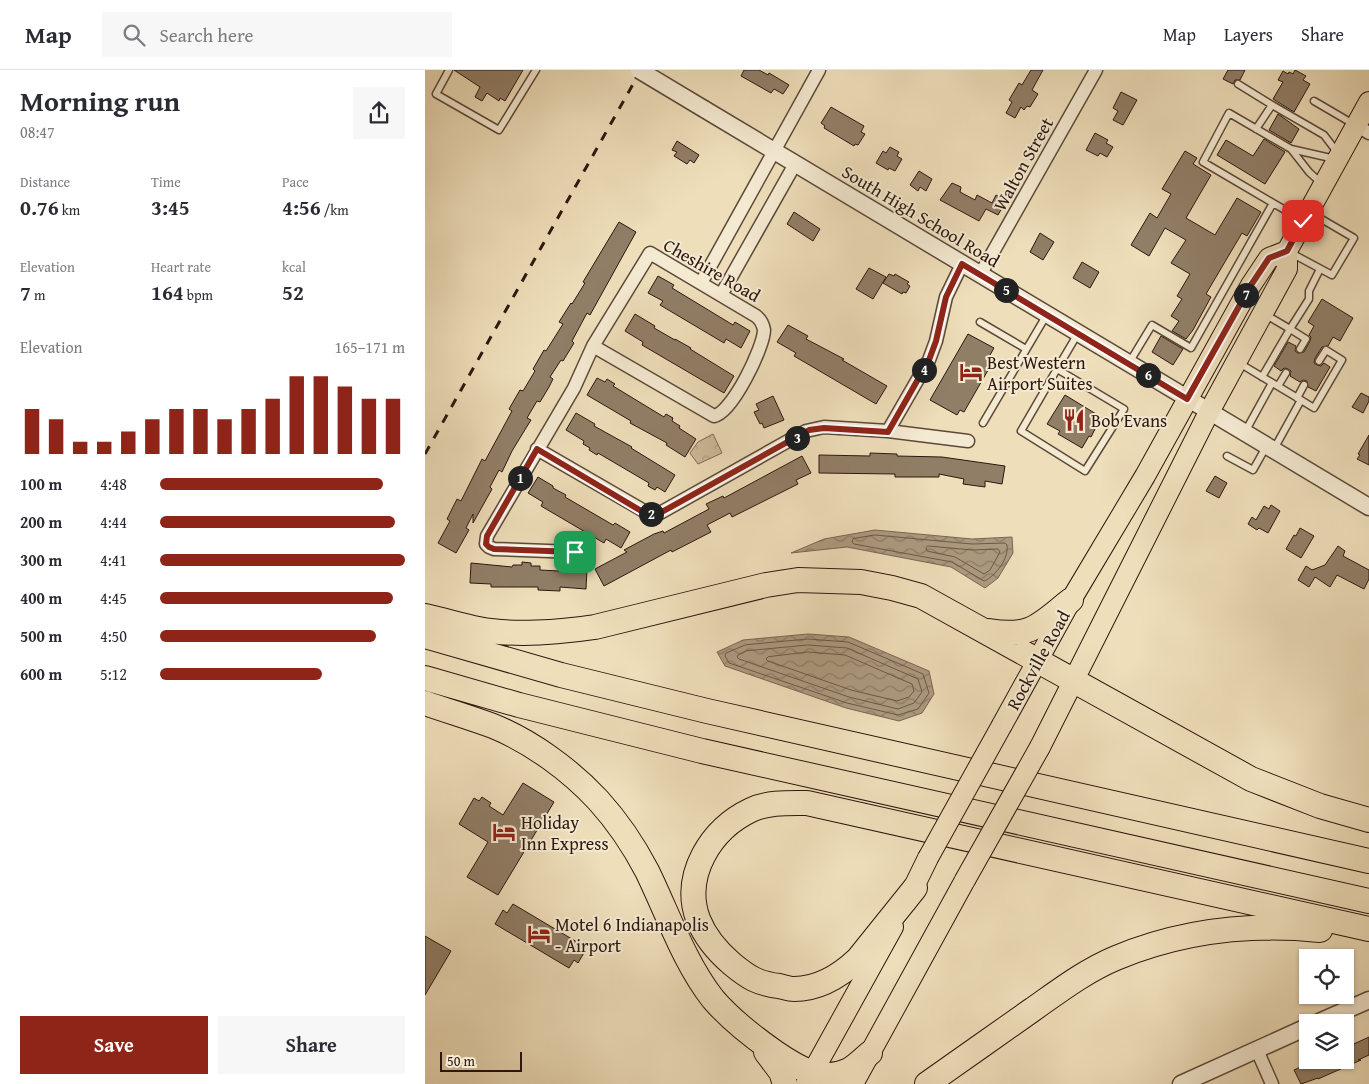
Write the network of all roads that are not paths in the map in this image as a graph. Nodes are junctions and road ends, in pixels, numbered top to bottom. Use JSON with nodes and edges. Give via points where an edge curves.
{"nodes":[{"id":1,"x":449,"y":70,"type":"edge"},
{"id":2,"x":536,"y":70,"type":"edge"},
{"id":3,"x":639,"y":70,"type":"edge"},
{"id":4,"x":819,"y":70,"type":"edge"},
{"id":5,"x":1096,"y":70,"type":"edge"},
{"id":6,"x":1238,"y":84,"type":"dead end"},
{"id":7,"x":1314,"y":101,"type":"dead end"},
{"id":8,"x":1369,"y":102,"type":"edge"},
{"id":9,"x":1273,"y":105,"type":"junction"},
{"id":10,"x":1256,"y":129,"type":"junction"},
{"id":11,"x":1362,"y":129,"type":"edge"},
{"id":12,"x":1291,"y":149,"type":"junction"},
{"id":13,"x":773,"y":151,"type":"junction"},
{"id":14,"x":1338,"y":157,"type":"junction"},
{"id":15,"x":795,"y":164,"type":"junction"},
{"id":16,"x":1322,"y":185,"type":"junction"},
{"id":17,"x":1273,"y":203,"type":"junction"},
{"id":18,"x":1305,"y":216,"type":"junction"},
{"id":19,"x":1287,"y":251,"type":"junction"},
{"id":20,"x":962,"y":264,"type":"junction"},
{"id":21,"x":1320,"y":269,"type":"junction"},
{"id":22,"x":980,"y":275,"type":"junction"},
{"id":23,"x":701,"y":283,"type":"junction"},
{"id":24,"x":721,"y":295,"type":"junction"},
{"id":25,"x":1263,"y":312,"type":"junction"},
{"id":26,"x":1047,"y":314,"type":"junction"},
{"id":27,"x":980,"y":322,"type":"dead end"},
{"id":28,"x":1290,"y":329,"type":"junction"},
{"id":29,"x":1078,"y":334,"type":"junction"},
{"id":30,"x":593,"y":346,"type":"junction"},
{"id":31,"x":1026,"y":349,"type":"junction"},
{"id":32,"x":1300,"y":349,"type":"dead end"},
{"id":33,"x":1319,"y":361,"type":"dead end"},
{"id":34,"x":1236,"y":362,"type":"junction"},
{"id":35,"x":1129,"y":364,"type":"junction"},
{"id":36,"x":1057,"y":369,"type":"junction"},
{"id":37,"x":1285,"y":373,"type":"dead end"},
{"id":38,"x":1262,"y":377,"type":"junction"},
{"id":39,"x":1275,"y":385,"type":"junction"},
{"id":40,"x":1304,"y":385,"type":"dead end"},
{"id":41,"x":1187,"y":399,"type":"junction"},
{"id":42,"x":1299,"y":399,"type":"junction"},
{"id":43,"x":1209,"y":412,"type":"junction"},
{"id":44,"x":983,"y":424,"type":"dead end"},
{"id":45,"x":888,"y":432,"type":"junction"},
{"id":46,"x":1245,"y":433,"type":"junction"},
{"id":47,"x":968,"y":441,"type":"dead end"},
{"id":48,"x":1270,"y":448,"type":"junction"},
{"id":49,"x":537,"y":449,"type":"junction"},
{"id":50,"x":1227,"y":456,"type":"dead end"},
{"id":51,"x":1369,"y":507,"type":"edge"},
{"id":52,"x":575,"y":552,"type":"dead end"},
{"id":53,"x":1071,"y":600,"type":"junction"},
{"id":54,"x":425,"y":616,"type":"edge"},
{"id":55,"x":978,"y":629,"type":"junction"},
{"id":56,"x":425,"y":636,"type":"edge"},
{"id":57,"x":1037,"y":662,"type":"junction"},
{"id":58,"x":425,"y":678,"type":"edge"},
{"id":59,"x":1073,"y":682,"type":"junction"},
{"id":60,"x":425,"y":704,"type":"edge"},
{"id":61,"x":1369,"y":820,"type":"edge"},
{"id":62,"x":1369,"y":861,"type":"edge"},
{"id":63,"x":915,"y":888,"type":"junction"},
{"id":64,"x":1369,"y":902,"type":"edge"},
{"id":65,"x":1369,"y":929,"type":"edge"},
{"id":66,"x":1369,"y":935,"type":"edge"},
{"id":67,"x":1369,"y":1000,"type":"edge"},
{"id":68,"x":1337,"y":1014,"type":"edge"},
{"id":69,"x":1299,"y":1032,"type":"edge"},
{"id":70,"x":758,"y":1041,"type":"junction"},
{"id":71,"x":1257,"y":1050,"type":"junction"},
{"id":72,"x":870,"y":1053,"type":"junction"},
{"id":73,"x":809,"y":1079,"type":"edge"},
{"id":74,"x":785,"y":1084,"type":"edge"},
{"id":75,"x":853,"y":1084,"type":"edge"},
{"id":76,"x":927,"y":1084,"type":"edge"},
{"id":77,"x":1181,"y":1084,"type":"edge"},
{"id":78,"x":1272,"y":1084,"type":"edge"}],
"edges":[{"from":1,"to":2,"type":"lane","via":[[436,94],[499,130]]},
{"from":3,"to":13,"type":"street","name":"South High School Road","bridge":true},
{"from":4,"to":13,"type":"street"},
{"from":5,"to":22,"type":"street","name":"Walton Street"},
{"from":6,"to":9,"type":"lane"},
{"from":7,"to":11,"type":"lane"},
{"from":8,"to":11,"type":"main road"},
{"from":9,"to":10,"type":"lane"},
{"from":9,"to":14,"type":"lane","via":[[1323,135]]},
{"from":10,"to":12,"type":"lane"},
{"from":10,"to":17,"type":"lane","via":[[1229,113],[1203,162]]},
{"from":11,"to":14,"type":"main road"},
{"from":12,"to":14,"type":"lane"},
{"from":12,"to":16,"type":"lane"},
{"from":13,"to":15,"type":"street","name":"South High School Road"},
{"from":13,"to":23,"type":"street"},
{"from":14,"to":16,"type":"main road"},
{"from":15,"to":20,"type":"street","name":"South High School Road"},
{"from":15,"to":24,"type":"street"},
{"from":16,"to":18,"type":"main road"},
{"from":17,"to":18,"type":"lane"},
{"from":17,"to":35,"type":"lane","via":[[1191,348],[1151,325]]},
{"from":18,"to":19,"type":"main road"},
{"from":18,"to":21,"type":"lane","via":[[1354,238],[1332,275]]},
{"from":19,"to":21,"type":"lane"},
{"from":19,"to":25,"type":"main road","via":[[1287,269]]},
{"from":19,"to":41,"type":"main road","name":"Rockville Road","via":[[1269,258]]},
{"from":20,"to":22,"type":"street","name":"South High School Road"},
{"from":20,"to":45,"type":"street","via":[[946,297],[929,360]]},
{"from":21,"to":28,"type":"lane","via":[[1309,290],[1309,299]]},
{"from":22,"to":26,"type":"street","name":"South High School Road"},
{"from":23,"to":24,"type":"street","name":"Cheshire Road"},
{"from":23,"to":30,"type":"street","name":"Cheshire Road","via":[[650,253]]},
{"from":24,"to":30,"type":"street","name":"Cheshire Road","via":[[757,317],[764,331],[749,371],[732,402],[720,415],[711,415]]},
{"from":25,"to":28,"type":"lane"},
{"from":25,"to":34,"type":"main road"},
{"from":26,"to":29,"type":"street","name":"South High School Road"},
{"from":26,"to":31,"type":"lane"},
{"from":27,"to":31,"type":"lane"},
{"from":28,"to":32,"type":"lane","via":[[1306,339]]},
{"from":28,"to":38,"type":"lane"},
{"from":29,"to":35,"type":"street","name":"South High School Road"},
{"from":29,"to":36,"type":"lane"},
{"from":30,"to":49,"type":"street","name":"Cheshire Road","via":[[574,388]]},
{"from":31,"to":44,"type":"lane"},
{"from":33,"to":42,"type":"lane","via":[[1325,350],[1342,360],[1314,408]]},
{"from":34,"to":38,"type":"lane"},
{"from":34,"to":43,"type":"main road"},
{"from":35,"to":41,"type":"street","name":"South High School Road"},
{"from":36,"to":36,"type":"lane","via":[[1124,408],[1085,472],[1021,432]]},
{"from":37,"to":39,"type":"lane"},
{"from":38,"to":39,"type":"lane"},
{"from":39,"to":42,"type":"lane"},
{"from":39,"to":46,"type":"lane"},
{"from":40,"to":42,"type":"lane"},
{"from":41,"to":43,"type":"street","name":"South High School Road"},
{"from":41,"to":53,"type":"main road","name":"Rockville Road"},
{"from":42,"to":48,"type":"lane"},
{"from":43,"to":46,"type":"street","name":"South High School Road"},
{"from":43,"to":59,"type":"main road"},
{"from":45,"to":47,"type":"street"},
{"from":45,"to":49,"type":"street","via":[[809,430],[660,513],[651,514]]},
{"from":46,"to":48,"type":"street","name":"South High School Road"},
{"from":48,"to":50,"type":"lane","via":[[1253,470]]},
{"from":48,"to":51,"type":"street","name":"South High School Road"},
{"from":49,"to":52,"type":"street","name":"Cheshire Road","via":[[487,536],[486,544],[494,549]]},
{"from":53,"to":55,"type":"highway","via":[[1026,632],[1008,634]]},
{"from":53,"to":57,"type":"main road","name":"Rockville Road"},
{"from":54,"to":55,"type":"highway","via":[[480,629],[572,630],[765,585],[829,580],[861,582],[921,596]]},
{"from":55,"to":57,"type":"highway"},
{"from":56,"to":62,"type":"highway","via":[[561,675],[699,709]]},
{"from":57,"to":59,"type":"highway"},
{"from":57,"to":63,"type":"main road","name":"Rockville Road","bridge":true,"via":[[928,858]]},
{"from":58,"to":64,"type":"highway","via":[[702,751]]},
{"from":59,"to":61,"type":"highway","via":[[1251,779],[1320,806]]},
{"from":59,"to":72,"type":"main road","bridge":true},
{"from":60,"to":70,"type":"highway","via":[[494,727],[518,739],[561,767],[597,800],[638,854],[699,978],[726,1014]]},
{"from":63,"to":65,"type":"highway","via":[[858,960],[822,984],[793,989],[761,984],[724,958],[709,941],[698,919],[694,900],[694,878],[701,857],[729,823],[751,809],[780,803],[807,803]]},
{"from":63,"to":73,"type":"main road","name":"Rockville Road"},
{"from":66,"to":76,"type":"highway","via":[[1288,927],[1250,927],[1181,937],[1145,947],[1079,977]]},
{"from":67,"to":68,"type":"street"},
{"from":69,"to":71,"type":"street"},
{"from":70,"to":73,"type":"highway"},
{"from":70,"to":74,"type":"highway"},
{"from":71,"to":77,"type":"street"},
{"from":71,"to":78,"type":"street"},
{"from":72,"to":73,"type":"highway","via":[[849,1070]]},
{"from":72,"to":75,"type":"main road"}]}
